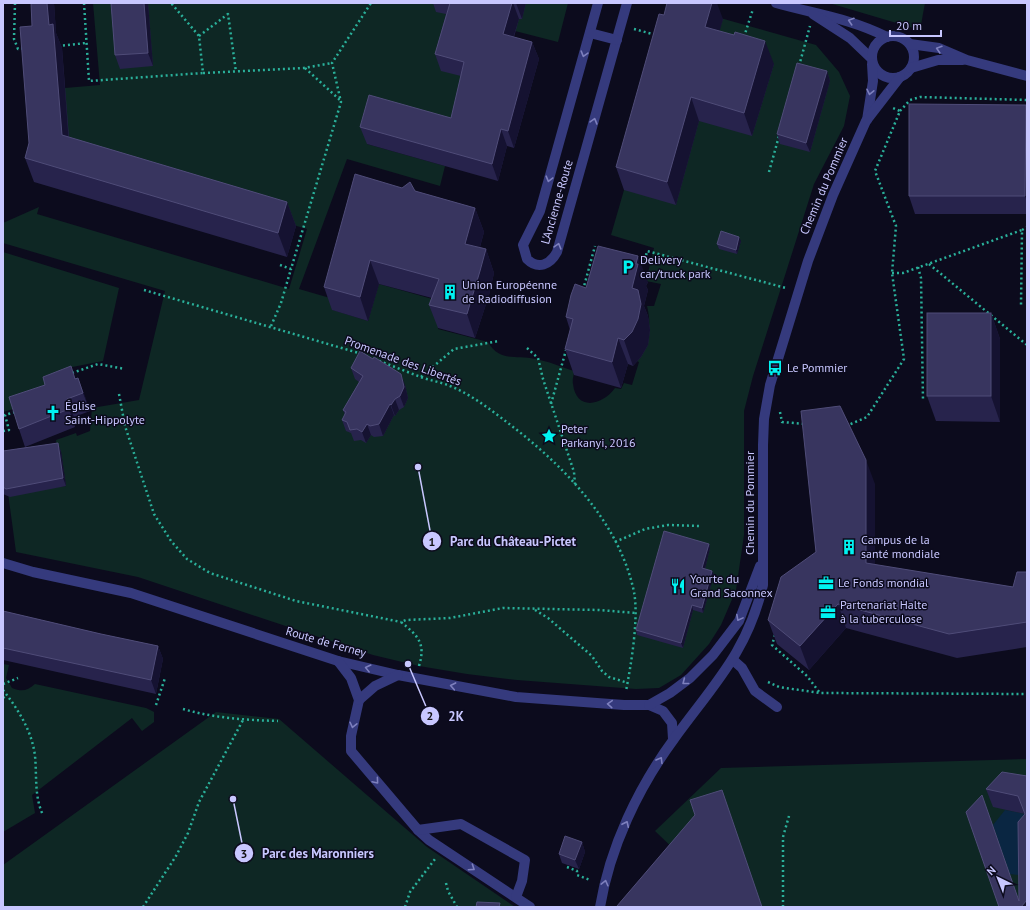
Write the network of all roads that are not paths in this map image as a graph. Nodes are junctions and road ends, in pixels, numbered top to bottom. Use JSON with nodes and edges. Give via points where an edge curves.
{"nodes":[{"id":1,"x":598,"y":3,"type":"edge"},
{"id":2,"x":627,"y":3,"type":"edge"},
{"id":3,"x":776,"y":3,"type":"edge"},
{"id":4,"x":810,"y":12,"type":"junction"},
{"id":5,"x":590,"y":33,"type":"junction"},
{"id":6,"x":887,"y":37,"type":"junction"},
{"id":7,"x":617,"y":40,"type":"junction"},
{"id":8,"x":910,"y":44,"type":"junction"},
{"id":9,"x":966,"y":60,"type":"junction"},
{"id":10,"x":872,"y":61,"type":"junction"},
{"id":11,"x":911,"y":68,"type":"junction"},
{"id":12,"x":1027,"y":76,"type":"edge"},
{"id":13,"x":900,"y":77,"type":"junction"},
{"id":14,"x":866,"y":122,"type":"junction"},
{"id":15,"x":763,"y":556,"type":"junction"},
{"id":16,"x":3,"y":563,"type":"edge"},
{"id":17,"x":733,"y":660,"type":"junction"},
{"id":18,"x":338,"y":661,"type":"junction"},
{"id":19,"x":398,"y":675,"type":"junction"},
{"id":20,"x":359,"y":700,"type":"junction"},
{"id":21,"x":649,"y":705,"type":"junction"},
{"id":22,"x":778,"y":707,"type":"dead end"},
{"id":23,"x":673,"y":739,"type":"junction"},
{"id":24,"x":418,"y":830,"type":"junction"},
{"id":25,"x":516,"y":897,"type":"junction"},
{"id":26,"x":530,"y":907,"type":"edge"},
{"id":27,"x":600,"y":907,"type":"edge"}],
"edges":[{"from":1,"to":5,"type":"street","name":"L'Ancienne-Route"},
{"from":2,"to":7,"type":"street","name":"L'Ancienne-Route"},
{"from":3,"to":4,"type":"street"},
{"from":6,"to":4,"type":"street","one_way":true,"via":[[847,20]]},
{"from":4,"to":10,"type":"street","via":[[844,33]]},
{"from":5,"to":7,"type":"street"},
{"from":5,"to":7,"type":"street","name":"L'Ancienne-Route","one_way":true,"via":[[540,211],[523,245],[527,259],[535,264],[546,265],[557,252]]},
{"from":6,"to":8,"type":"street","via":[[895,36]]},
{"from":6,"to":10,"type":"street","via":[[876,46]]},
{"from":9,"to":8,"type":"street","one_way":true,"via":[[939,48]]},
{"from":8,"to":11,"type":"street","via":[[914,52]]},
{"from":9,"to":11,"type":"street","via":[[938,60]]},
{"from":9,"to":12,"type":"street"},
{"from":10,"to":13,"type":"street","via":[[875,69],[886,78]]},
{"from":10,"to":14,"type":"street","name":"Chemin du Pommier","one_way":true,"via":[[873,80]]},
{"from":11,"to":13,"type":"street"},
{"from":13,"to":14,"type":"street","name":"Chemin du Pommier"},
{"from":14,"to":15,"type":"street","name":"Chemin du Pommier","via":[[820,227],[770,385],[764,419]]},
{"from":15,"to":17,"type":"street","name":"Chemin du Pommier","via":[[763,585],[758,608]]},
{"from":15,"to":21,"type":"street","one_way":true,"via":[[739,620],[717,649],[690,678]]},
{"from":16,"to":18,"type":"street","name":"Route de Ferney","via":[[131,593]]},
{"from":17,"to":22,"type":"street","via":[[742,668],[755,691]]},
{"from":17,"to":23,"type":"street","name":"Chemin du Pommier"},
{"from":19,"to":18,"type":"street","name":"Route de Ferney","one_way":true},
{"from":18,"to":20,"type":"street","via":[[352,678]]},
{"from":19,"to":20,"type":"street","via":[[375,686]]},
{"from":21,"to":19,"type":"street","name":"Route de Ferney","one_way":true,"via":[[516,697]]},
{"from":20,"to":24,"type":"street","one_way":true,"via":[[351,736],[351,751]]},
{"from":21,"to":23,"type":"street","via":[[663,711],[672,723]]},
{"from":27,"to":23,"type":"street","name":"Chemin du Pommier","one_way":true,"via":[[607,874],[624,828]]},
{"from":24,"to":25,"type":"street","one_way":true,"via":[[443,850]]},
{"from":24,"to":25,"type":"street","via":[[461,824],[525,860],[522,881]]},
{"from":25,"to":26,"type":"street"}]}
